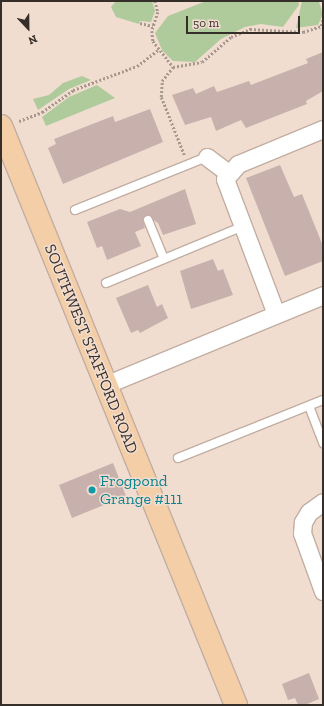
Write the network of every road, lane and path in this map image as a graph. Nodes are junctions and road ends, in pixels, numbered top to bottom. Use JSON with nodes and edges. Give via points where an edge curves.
{"nodes":[{"id":1,"x":155,"y":1,"type":"edge"},
{"id":2,"x":323,"y":19,"type":"edge"},
{"id":3,"x":140,"y":23,"type":"dead end"},
{"id":4,"x":153,"y":26,"type":"junction"},
{"id":5,"x":158,"y":50,"type":"junction"},
{"id":6,"x":173,"y":67,"type":"junction"},
{"id":7,"x":1,"y":126,"type":"edge"},
{"id":8,"x":323,"y":130,"type":"edge"},
{"id":9,"x":207,"y":157,"type":"joint"},
{"id":10,"x":188,"y":165,"type":"junction"},
{"id":11,"x":227,"y":172,"type":"junction"},
{"id":12,"x":76,"y":210,"type":"dead end"},
{"id":13,"x":148,"y":220,"type":"dead end"},
{"id":14,"x":241,"y":228,"type":"junction"},
{"id":15,"x":164,"y":259,"type":"junction"},
{"id":16,"x":106,"y":283,"type":"dead end"},
{"id":17,"x":323,"y":295,"type":"edge"},
{"id":18,"x":276,"y":314,"type":"junction"},
{"id":19,"x":105,"y":385,"type":"junction"},
{"id":20,"x":323,"y":400,"type":"edge"},
{"id":21,"x":309,"y":406,"type":"junction"},
{"id":22,"x":323,"y":443,"type":"edge"},
{"id":23,"x":178,"y":458,"type":"dead end"},
{"id":24,"x":323,"y":502,"type":"edge"},
{"id":25,"x":323,"y":591,"type":"edge"},
{"id":26,"x":236,"y":705,"type":"edge"}],
"edges":[{"from":1,"to":4,"type":"path","via":[[158,12]]},
{"from":2,"to":6,"type":"path","via":[[321,26],[303,32],[250,29],[231,37],[202,62]]},
{"from":3,"to":4,"type":"path"},
{"from":4,"to":5,"type":"path"},
{"from":5,"to":6,"type":"path"},
{"from":5,"to":7,"type":"path","via":[[130,69],[84,85],[42,112]]},
{"from":6,"to":10,"type":"path","via":[[162,81],[160,97]]},
{"from":7,"to":19,"type":"main road","name":"SOUTHWEST STAFFORD ROAD"},
{"from":8,"to":11,"type":"street","via":[[238,164]]},
{"from":9,"to":10,"type":"lane"},
{"from":9,"to":11,"type":"street"},
{"from":10,"to":12,"type":"lane"},
{"from":11,"to":14,"type":"street","via":[[225,187]]},
{"from":13,"to":15,"type":"lane"},
{"from":14,"to":15,"type":"lane"},
{"from":14,"to":18,"type":"street"},
{"from":15,"to":16,"type":"lane"},
{"from":17,"to":18,"type":"street"},
{"from":18,"to":19,"type":"street"},
{"from":19,"to":26,"type":"main road","name":"SOUTHWEST STAFFORD ROAD"},
{"from":20,"to":21,"type":"lane"},
{"from":21,"to":22,"type":"lane"},
{"from":21,"to":23,"type":"lane"},
{"from":24,"to":25,"type":"street","via":[[309,512],[303,522],[305,544]]}]}
